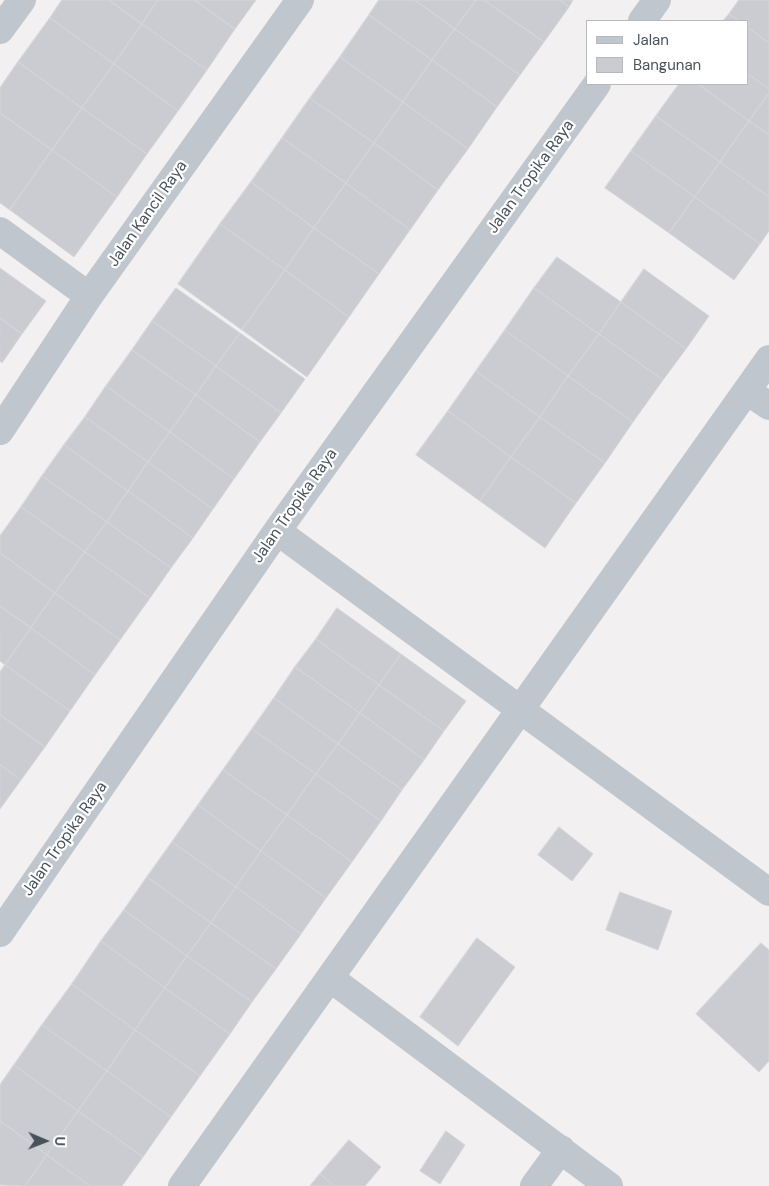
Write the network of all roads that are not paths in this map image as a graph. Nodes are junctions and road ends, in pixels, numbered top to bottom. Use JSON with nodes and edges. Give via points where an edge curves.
{"nodes":[{"id":1,"x":22,"y":0,"type":"edge"},
{"id":2,"x":300,"y":0,"type":"edge"},
{"id":3,"x":657,"y":0,"type":"edge"},
{"id":4,"x":643,"y":20,"type":"edge"},
{"id":5,"x":0,"y":30,"type":"edge"},
{"id":6,"x":596,"y":85,"type":"edge"},
{"id":7,"x":0,"y":231,"type":"edge"},
{"id":8,"x":89,"y":296,"type":"junction"},
{"id":9,"x":769,"y":359,"type":"edge"},
{"id":10,"x":747,"y":391,"type":"junction"},
{"id":11,"x":769,"y":406,"type":"edge"},
{"id":12,"x":0,"y":431,"type":"edge"},
{"id":13,"x":277,"y":532,"type":"junction"},
{"id":14,"x":520,"y":710,"type":"junction"},
{"id":15,"x":769,"y":892,"type":"edge"},
{"id":16,"x":0,"y":933,"type":"edge"},
{"id":17,"x":330,"y":978,"type":"junction"},
{"id":18,"x":561,"y":1148,"type":"junction"},
{"id":19,"x":182,"y":1186,"type":"edge"},
{"id":20,"x":534,"y":1186,"type":"edge"},
{"id":21,"x":609,"y":1186,"type":"edge"}],
"edges":[{"from":1,"to":5,"type":"street"},
{"from":2,"to":8,"type":"street","name":"Jalan Kancil Raya"},
{"from":3,"to":4,"type":"street"},
{"from":6,"to":13,"type":"street","name":"Jalan Tropika Raya"},
{"from":7,"to":8,"type":"street"},
{"from":8,"to":12,"type":"street","name":"Jalan Kancil Raya"},
{"from":9,"to":10,"type":"street"},
{"from":10,"to":11,"type":"street"},
{"from":10,"to":14,"type":"street"},
{"from":13,"to":14,"type":"street"},
{"from":13,"to":16,"type":"street","name":"Jalan Tropika Raya"},
{"from":14,"to":15,"type":"street"},
{"from":14,"to":17,"type":"street"},
{"from":17,"to":18,"type":"street"},
{"from":17,"to":19,"type":"street"},
{"from":18,"to":20,"type":"street"},
{"from":18,"to":21,"type":"street"}]}
